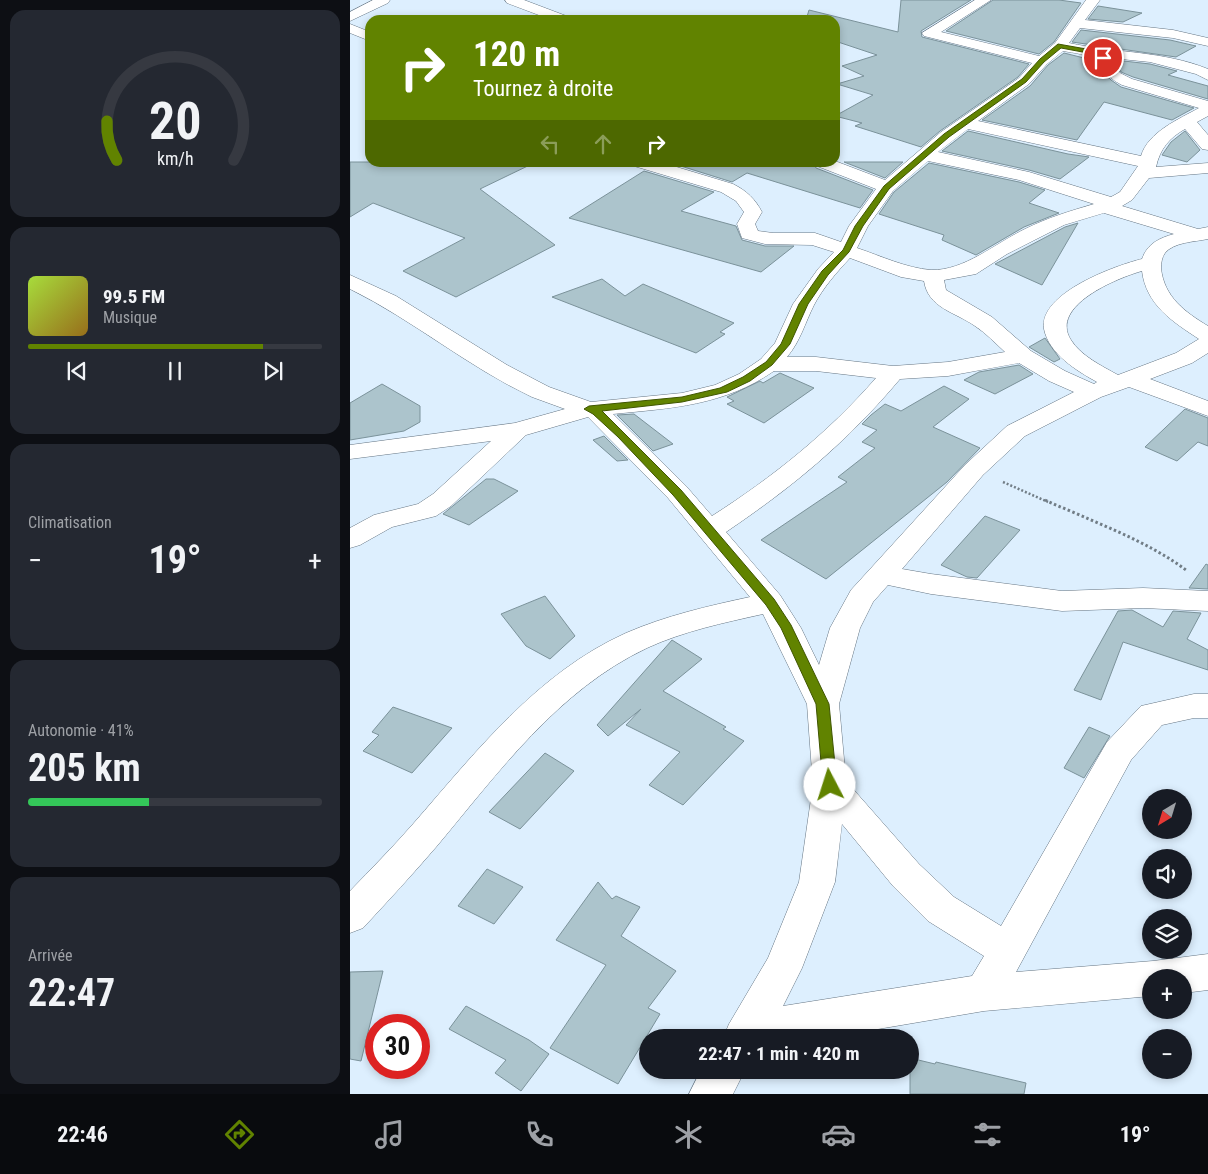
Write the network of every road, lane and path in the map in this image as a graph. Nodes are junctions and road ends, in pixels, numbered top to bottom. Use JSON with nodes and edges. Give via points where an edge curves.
{"nodes":[{"id":1,"x":383,"y":0,"type":"edge"},
{"id":2,"x":512,"y":0,"type":"edge"},
{"id":3,"x":984,"y":0,"type":"edge"},
{"id":4,"x":1093,"y":0,"type":"edge"},
{"id":5,"x":353,"y":13,"type":"edge"},
{"id":6,"x":551,"y":15,"type":"edge"},
{"id":7,"x":1076,"y":23,"type":"junction"},
{"id":8,"x":350,"y":28,"type":"edge"},
{"id":9,"x":365,"y":35,"type":"edge"},
{"id":10,"x":1208,"y":42,"type":"edge"},
{"id":11,"x":1060,"y":46,"type":"junction"},
{"id":12,"x":1090,"y":52,"type":"junction"},
{"id":13,"x":1042,"y":61,"type":"junction"},
{"id":14,"x":1208,"y":75,"type":"edge"},
{"id":15,"x":1208,"y":106,"type":"edge"},
{"id":16,"x":1208,"y":110,"type":"edge"},
{"id":17,"x":1188,"y":122,"type":"junction"},
{"id":18,"x":965,"y":123,"type":"junction"},
{"id":19,"x":1208,"y":145,"type":"edge"},
{"id":20,"x":926,"y":155,"type":"junction"},
{"id":21,"x":657,"y":167,"type":"edge"},
{"id":22,"x":836,"y":167,"type":"edge"},
{"id":23,"x":1146,"y":168,"type":"junction"},
{"id":24,"x":1208,"y":168,"type":"edge"},
{"id":25,"x":887,"y":187,"type":"junction"},
{"id":26,"x":1109,"y":206,"type":"junction"},
{"id":27,"x":1202,"y":234,"type":"edge"},
{"id":28,"x":846,"y":251,"type":"junction"},
{"id":29,"x":1151,"y":263,"type":"junction"},
{"id":30,"x":933,"y":276,"type":"junction"},
{"id":31,"x":350,"y":280,"type":"edge"},
{"id":32,"x":1208,"y":336,"type":"edge"},
{"id":33,"x":1208,"y":343,"type":"edge"},
{"id":34,"x":1023,"y":356,"type":"junction"},
{"id":35,"x":769,"y":364,"type":"junction"},
{"id":36,"x":893,"y":373,"type":"junction"},
{"id":37,"x":1113,"y":385,"type":"junction"},
{"id":38,"x":589,"y":409,"type":"junction"},
{"id":39,"x":1208,"y":409,"type":"edge"},
{"id":40,"x":517,"y":430,"type":"junction"},
{"id":41,"x":350,"y":452,"type":"edge"},
{"id":42,"x":974,"y":470,"type":"junction"},
{"id":43,"x":709,"y":531,"type":"junction"},
{"id":44,"x":350,"y":540,"type":"edge"},
{"id":45,"x":1188,"y":572,"type":"dead end"},
{"id":46,"x":882,"y":574,"type":"junction"},
{"id":47,"x":1208,"y":601,"type":"edge"},
{"id":48,"x":770,"y":602,"type":"junction"},
{"id":49,"x":823,"y":704,"type":"junction"},
{"id":50,"x":1208,"y":706,"type":"edge"},
{"id":51,"x":830,"y":785,"type":"junction"},
{"id":52,"x":350,"y":916,"type":"edge"},
{"id":53,"x":1007,"y":950,"type":"junction"},
{"id":54,"x":1208,"y":972,"type":"edge"},
{"id":55,"x":1192,"y":974,"type":"edge"},
{"id":56,"x":1142,"y":979,"type":"edge"},
{"id":57,"x":984,"y":993,"type":"junction"},
{"id":58,"x":748,"y":1029,"type":"edge"},
{"id":59,"x":774,"y":1029,"type":"edge"},
{"id":60,"x":719,"y":1079,"type":"edge"},
{"id":61,"x":710,"y":1094,"type":"edge"}],
"edges":[{"from":1,"to":5,"type":"street"},
{"from":2,"to":6,"type":"street"},
{"from":3,"to":13,"type":"street","via":[[931,30],[930,34]]},
{"from":4,"to":7,"type":"street"},
{"from":7,"to":10,"type":"street","via":[[1173,34]]},
{"from":7,"to":11,"type":"street"},
{"from":8,"to":9,"type":"street"},
{"from":11,"to":12,"type":"street"},
{"from":11,"to":13,"type":"street"},
{"from":12,"to":14,"type":"street","via":[[1150,58]]},
{"from":12,"to":15,"type":"street","via":[[1103,58],[1114,76],[1127,82]]},
{"from":13,"to":18,"type":"street","via":[[1017,86]]},
{"from":16,"to":17,"type":"street"},
{"from":17,"to":19,"type":"street"},
{"from":17,"to":23,"type":"street","via":[[1159,141]]},
{"from":18,"to":20,"type":"street"},
{"from":18,"to":23,"type":"street"},
{"from":20,"to":25,"type":"street"},
{"from":20,"to":26,"type":"street","via":[[1022,176]]},
{"from":21,"to":28,"type":"street","via":[[740,194],[749,202],[753,212],[746,224],[749,234],[765,239],[809,238]]},
{"from":22,"to":25,"type":"street"},
{"from":23,"to":24,"type":"street"},
{"from":23,"to":26,"type":"street","via":[[1126,196]]},
{"from":25,"to":28,"type":"street","via":[[859,226]]},
{"from":26,"to":27,"type":"street"},
{"from":26,"to":30,"type":"street","via":[[1049,225],[969,270]]},
{"from":27,"to":29,"type":"street","via":[[1166,243],[1155,252]]},
{"from":28,"to":30,"type":"street","via":[[908,273]]},
{"from":28,"to":35,"type":"street","via":[[825,273],[804,304],[785,344]]},
{"from":29,"to":32,"type":"street","via":[[1157,289],[1170,309]]},
{"from":29,"to":37,"type":"street","via":[[1092,284],[1071,299],[1056,316],[1055,328],[1063,345],[1076,359]]},
{"from":30,"to":34,"type":"street","via":[[936,292],[942,298],[984,322]]},
{"from":31,"to":38,"type":"street","via":[[389,300],[498,370],[541,392]]},
{"from":33,"to":37,"type":"street","via":[[1184,358]]},
{"from":34,"to":36,"type":"street","via":[[948,369]]},
{"from":34,"to":37,"type":"street","via":[[1056,376]]},
{"from":35,"to":36,"type":"street","via":[[816,364]]},
{"from":35,"to":38,"type":"street","via":[[723,390],[682,400]]},
{"from":36,"to":43,"type":"street","via":[[825,445],[782,481]]},
{"from":37,"to":39,"type":"street"},
{"from":37,"to":42,"type":"street","via":[[1016,431]]},
{"from":38,"to":40,"type":"street"},
{"from":38,"to":43,"type":"street","via":[[597,412],[621,434],[677,492]]},
{"from":40,"to":41,"type":"street"},
{"from":40,"to":44,"type":"street","via":[[427,510],[383,521]]},
{"from":42,"to":45,"type":"path","via":[[1117,532],[1174,561]]},
{"from":42,"to":46,"type":"street"},
{"from":43,"to":48,"type":"street"},
{"from":46,"to":47,"type":"street","via":[[931,584],[1062,601],[1143,598]]},
{"from":46,"to":49,"type":"street","via":[[861,597],[845,628]]},
{"from":48,"to":49,"type":"street"},
{"from":48,"to":52,"type":"street","via":[[659,632],[618,649],[584,673],[540,706],[510,736],[424,837]]},
{"from":49,"to":51,"type":"street"},
{"from":50,"to":53,"type":"street","via":[[1152,715],[1119,751]]},
{"from":51,"to":53,"type":"street","via":[[906,875],[941,909]]},
{"from":51,"to":58,"type":"street","via":[[817,882],[784,968]]},
{"from":53,"to":57,"type":"street"},
{"from":54,"to":55,"type":"street"},
{"from":56,"to":57,"type":"street"},
{"from":57,"to":59,"type":"street"},
{"from":60,"to":61,"type":"street"}]}
